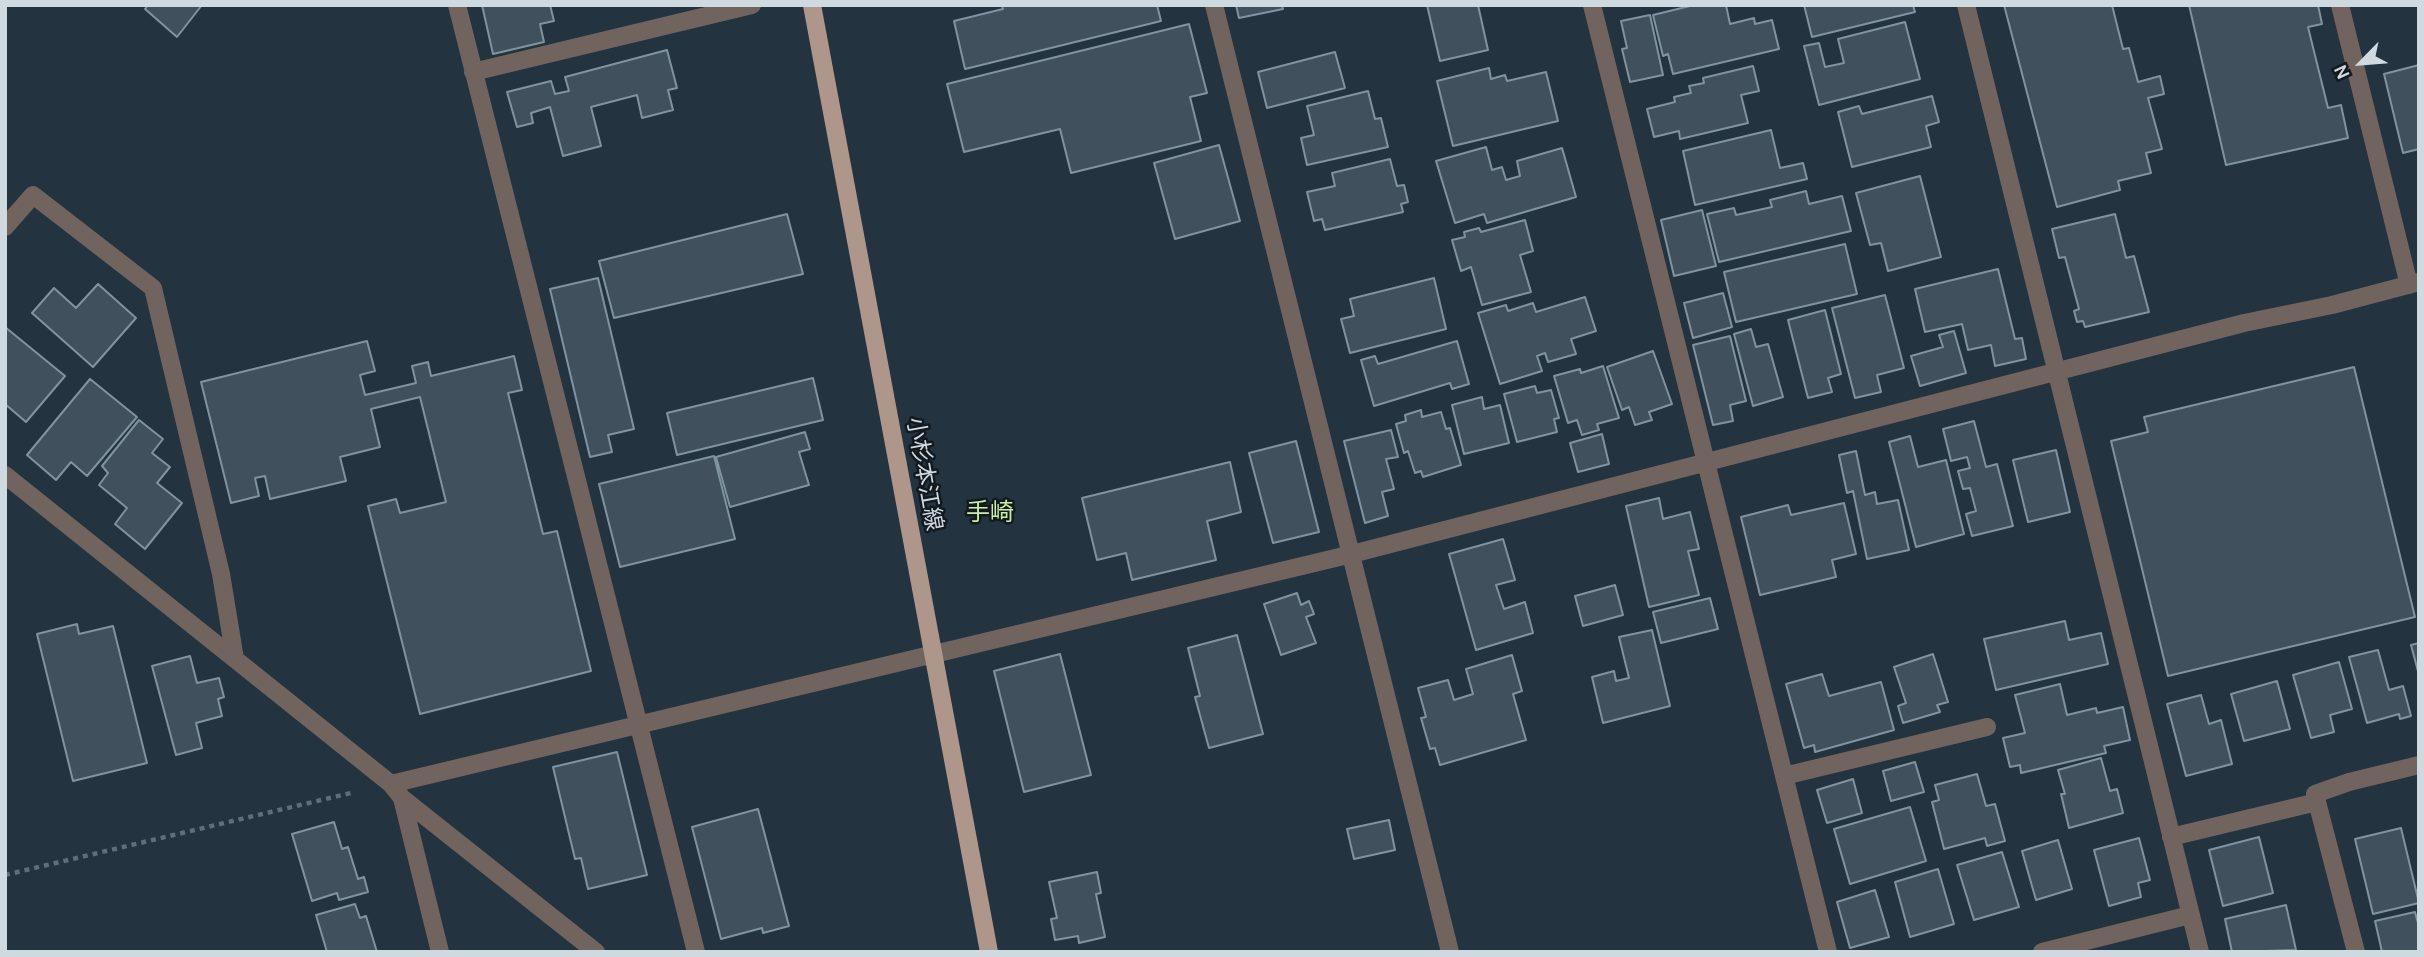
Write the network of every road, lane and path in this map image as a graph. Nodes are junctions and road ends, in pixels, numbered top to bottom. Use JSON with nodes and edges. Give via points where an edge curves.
{"nodes":[{"id":1,"x":457,"y":5,"type":"edge"},
{"id":2,"x":752,"y":5,"type":"edge"},
{"id":3,"x":812,"y":5,"type":"edge"},
{"id":4,"x":1214,"y":5,"type":"edge"},
{"id":5,"x":1592,"y":5,"type":"edge"},
{"id":6,"x":1966,"y":5,"type":"edge"},
{"id":7,"x":2340,"y":5,"type":"edge"},
{"id":8,"x":473,"y":72,"type":"junction"},
{"id":9,"x":5,"y":227,"type":"edge"},
{"id":10,"x":2414,"y":283,"type":"edge"},
{"id":11,"x":2058,"y":372,"type":"junction"},
{"id":12,"x":1705,"y":463,"type":"junction"},
{"id":13,"x":5,"y":475,"type":"edge"},
{"id":14,"x":1352,"y":554,"type":"junction"},
{"id":15,"x":933,"y":656,"type":"junction"},
{"id":16,"x":235,"y":659,"type":"junction"},
{"id":17,"x":637,"y":726,"type":"junction"},
{"id":18,"x":1987,"y":727,"type":"dead end"},
{"id":19,"x":2419,"y":765,"type":"edge"},
{"id":20,"x":1784,"y":776,"type":"junction"},
{"id":21,"x":397,"y":791,"type":"junction"},
{"id":22,"x":2317,"y":802,"type":"junction"},
{"id":23,"x":2171,"y":837,"type":"junction"},
{"id":24,"x":5,"y":874,"type":"edge"},
{"id":25,"x":2190,"y":915,"type":"junction"},
{"id":26,"x":440,"y":952,"type":"edge"},
{"id":27,"x":596,"y":952,"type":"edge"},
{"id":28,"x":696,"y":952,"type":"edge"},
{"id":29,"x":989,"y":952,"type":"edge"},
{"id":30,"x":1450,"y":952,"type":"edge"},
{"id":31,"x":1828,"y":952,"type":"edge"},
{"id":32,"x":2042,"y":952,"type":"edge"},
{"id":33,"x":2200,"y":952,"type":"edge"},
{"id":34,"x":2356,"y":952,"type":"edge"}],
"edges":[{"from":1,"to":8,"type":"street"},
{"from":2,"to":8,"type":"street"},
{"from":3,"to":15,"type":"main road","name":"小杉本江線"},
{"from":4,"to":14,"type":"street"},
{"from":5,"to":12,"type":"street"},
{"from":6,"to":11,"type":"street"},
{"from":7,"to":10,"type":"street"},
{"from":8,"to":17,"type":"street"},
{"from":9,"to":16,"type":"street","via":[[33,195],[153,288],[221,574]]},
{"from":10,"to":11,"type":"street"},
{"from":11,"to":12,"type":"street"},
{"from":11,"to":23,"type":"street"},
{"from":12,"to":14,"type":"street"},
{"from":12,"to":20,"type":"street"},
{"from":13,"to":16,"type":"street"},
{"from":14,"to":15,"type":"street"},
{"from":14,"to":30,"type":"street"},
{"from":15,"to":17,"type":"street"},
{"from":15,"to":29,"type":"main road","name":"小杉本江線"},
{"from":16,"to":21,"type":"street"},
{"from":17,"to":21,"type":"street"},
{"from":17,"to":28,"type":"street"},
{"from":18,"to":20,"type":"street"},
{"from":19,"to":22,"type":"street","via":[[2315,794]]},
{"from":20,"to":31,"type":"street"},
{"from":21,"to":24,"type":"path"},
{"from":21,"to":26,"type":"street"},
{"from":21,"to":27,"type":"street"},
{"from":22,"to":23,"type":"street"},
{"from":22,"to":34,"type":"street"},
{"from":23,"to":25,"type":"street"},
{"from":25,"to":32,"type":"street"},
{"from":25,"to":33,"type":"street"}]}
